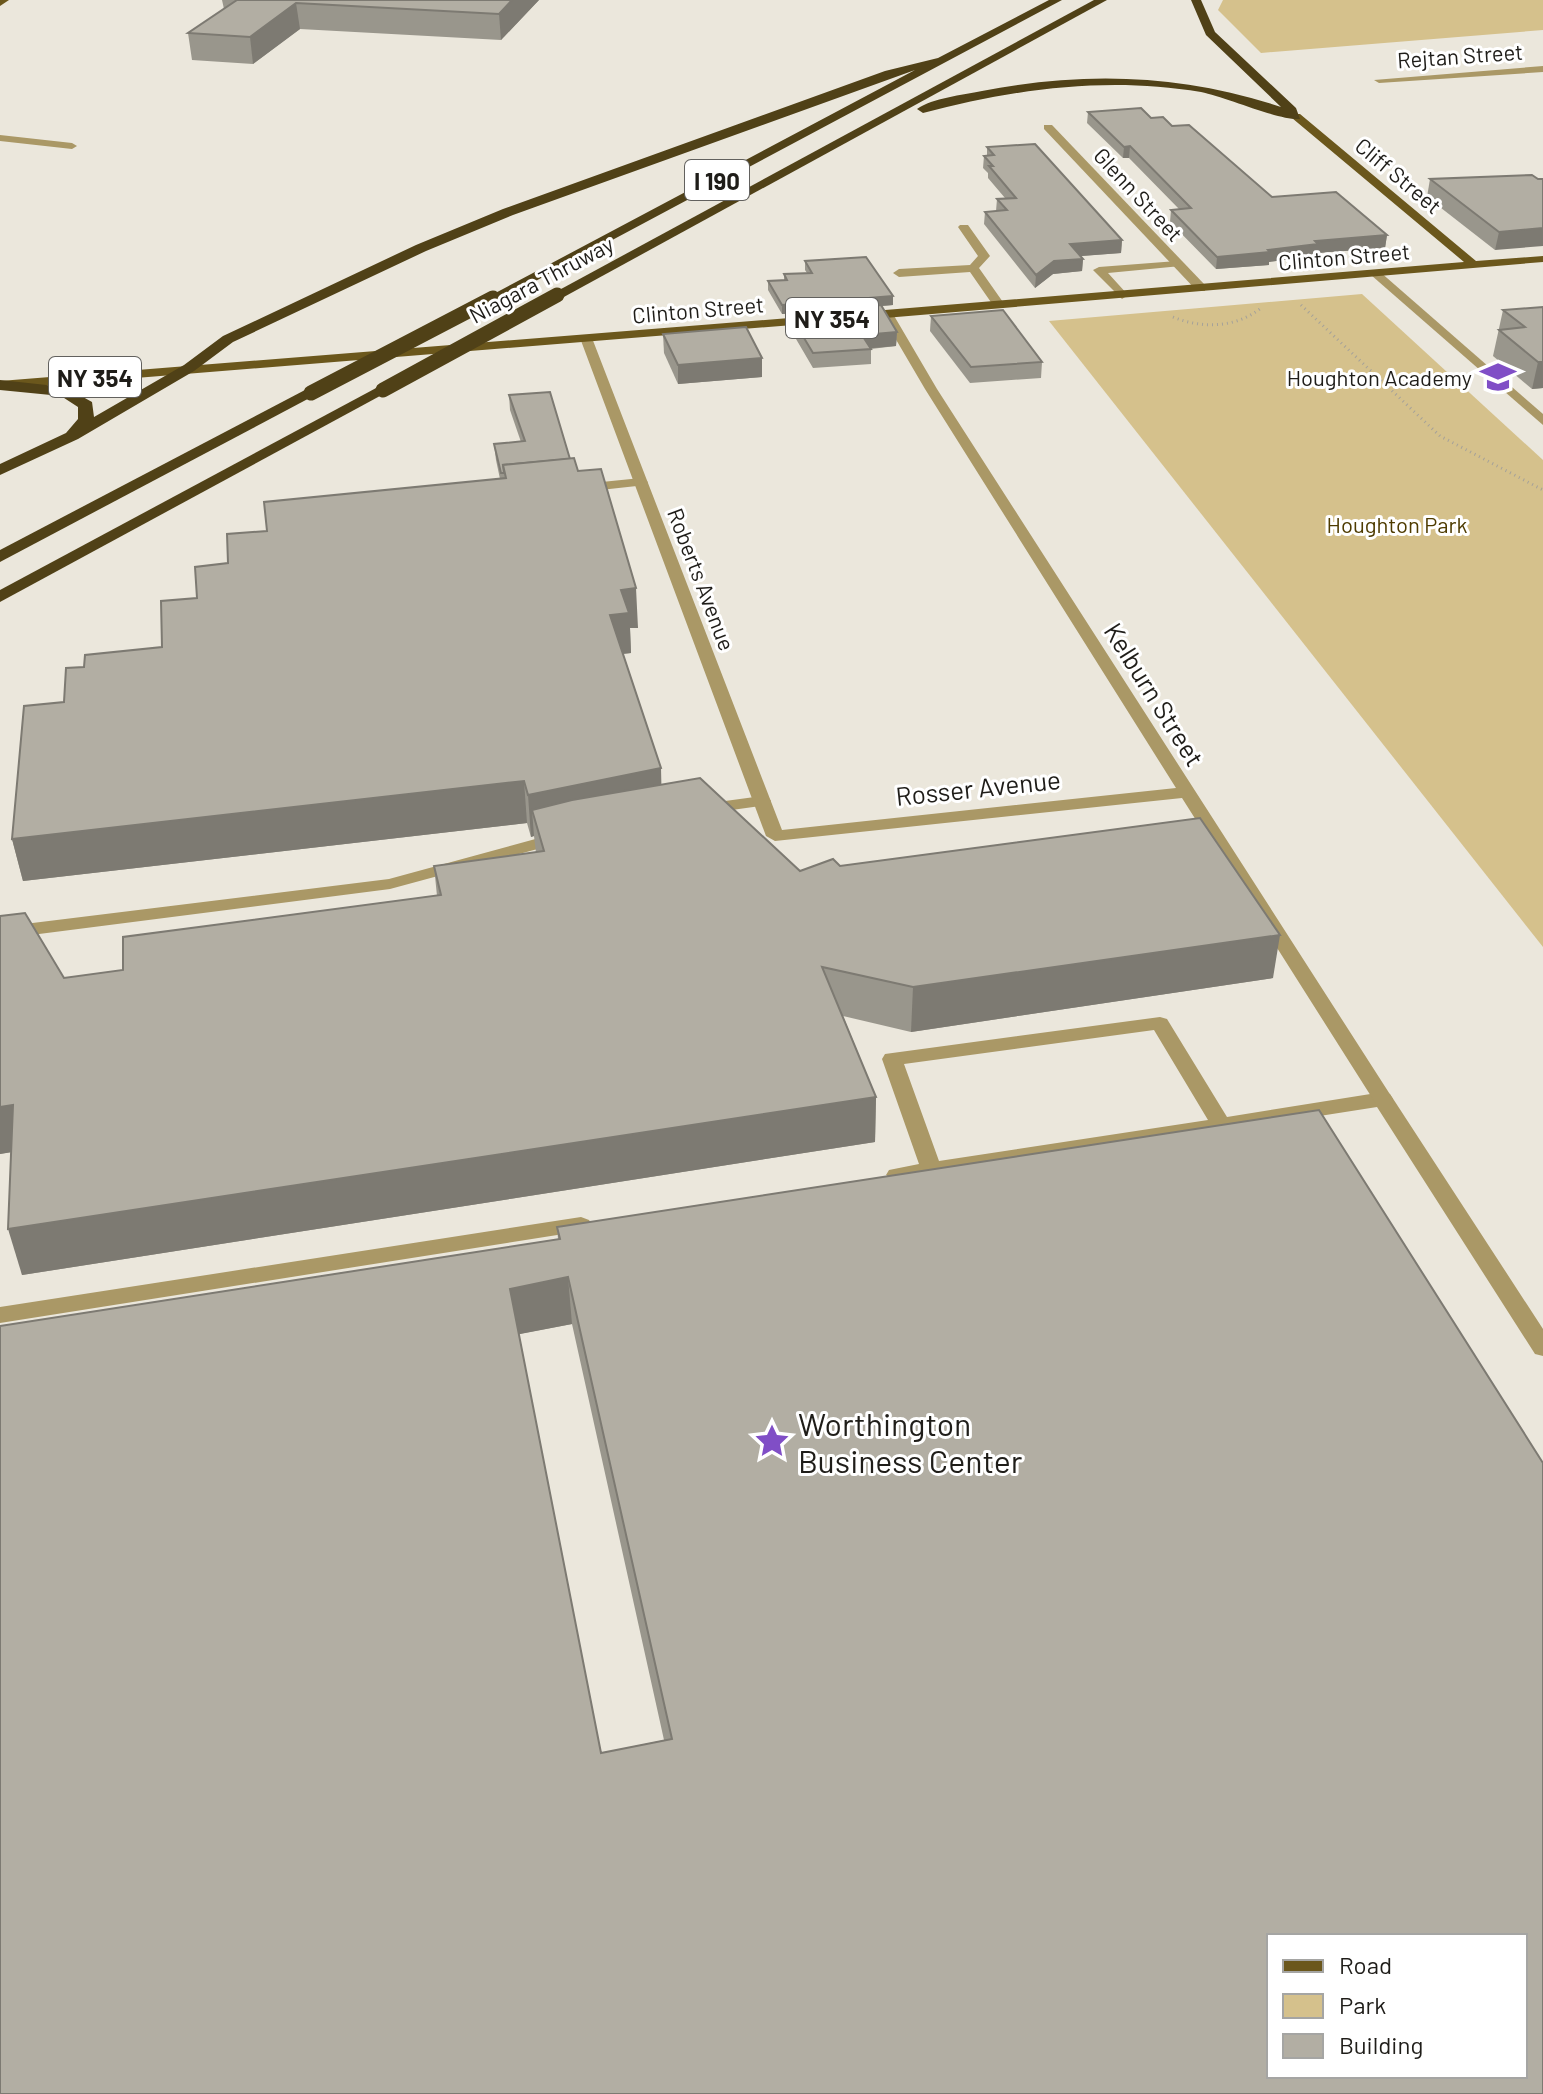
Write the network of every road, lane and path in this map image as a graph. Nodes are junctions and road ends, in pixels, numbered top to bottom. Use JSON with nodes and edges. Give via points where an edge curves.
{"nodes":[{"id":1,"x":1057,"y":0,"type":"edge"},
{"id":2,"x":1102,"y":0,"type":"edge"},
{"id":3,"x":1196,"y":0,"type":"edge"},
{"id":4,"x":941,"y":61,"type":"junction"},
{"id":5,"x":1543,"y":69,"type":"edge"},
{"id":6,"x":1529,"y":70,"type":"junction"},
{"id":7,"x":1543,"y":79,"type":"edge"},
{"id":8,"x":1379,"y":80,"type":"dead end"},
{"id":9,"x":1296,"y":116,"type":"junction"},
{"id":10,"x":880,"y":121,"type":"junction"},
{"id":11,"x":1048,"y":127,"type":"dead end"},
{"id":12,"x":0,"y":138,"type":"edge"},
{"id":13,"x":72,"y":146,"type":"dead end"},
{"id":14,"x":964,"y":227,"type":"dead end"},
{"id":15,"x":1543,"y":259,"type":"edge"},
{"id":16,"x":1177,"y":264,"type":"junction"},
{"id":17,"x":1474,"y":265,"type":"junction"},
{"id":18,"x":973,"y":268,"type":"junction"},
{"id":19,"x":899,"y":273,"type":"dead end"},
{"id":20,"x":1375,"y":273,"type":"junction"},
{"id":21,"x":1277,"y":282,"type":"junction"},
{"id":22,"x":1201,"y":288,"type":"junction"},
{"id":23,"x":1122,"y":295,"type":"junction"},
{"id":24,"x":1263,"y":303,"type":"dead end"},
{"id":25,"x":999,"y":305,"type":"junction"},
{"id":26,"x":887,"y":314,"type":"junction"},
{"id":27,"x":1170,"y":316,"type":"dead end"},
{"id":28,"x":840,"y":318,"type":"edge"},
{"id":29,"x":824,"y":319,"type":"edge"},
{"id":30,"x":586,"y":338,"type":"junction"},
{"id":31,"x":189,"y":368,"type":"junction"},
{"id":32,"x":0,"y":385,"type":"edge"},
{"id":33,"x":1543,"y":421,"type":"edge"},
{"id":34,"x":72,"y":436,"type":"junction"},
{"id":35,"x":0,"y":470,"type":"edge"},
{"id":36,"x":641,"y":482,"type":"junction"},
{"id":37,"x":565,"y":490,"type":"edge"},
{"id":38,"x":1543,"y":490,"type":"edge"},
{"id":39,"x":0,"y":557,"type":"edge"},
{"id":40,"x":0,"y":597,"type":"edge"},
{"id":41,"x":1186,"y":792,"type":"junction"},
{"id":42,"x":762,"y":801,"type":"junction"},
{"id":43,"x":683,"y":812,"type":"edge"},
{"id":44,"x":586,"y":832,"type":"edge"},
{"id":45,"x":775,"y":836,"type":"joint"},
{"id":46,"x":0,"y":933,"type":"edge"},
{"id":47,"x":1383,"y":1099,"type":"junction"},
{"id":48,"x":1221,"y":1124,"type":"junction"},
{"id":49,"x":932,"y":1170,"type":"junction"},
{"id":50,"x":869,"y":1180,"type":"edge"},
{"id":51,"x":600,"y":1222,"type":"edge"},
{"id":52,"x":0,"y":1315,"type":"edge"},
{"id":53,"x":1543,"y":1348,"type":"edge"}],
"edges":[{"from":1,"to":4,"type":"highway","name":"Niagara Thruway","number":"I 190"},
{"from":2,"to":10,"type":"highway","name":"Niagara Thruway","number":"I 190"},
{"from":3,"to":9,"type":"highway","via":[[1210,33]]},
{"from":4,"to":31,"type":"highway","via":[[889,73],[508,212],[312,297],[228,339]]},
{"from":4,"to":39,"type":"highway","name":"Niagara Thruway","number":"I 190","bridge":true},
{"from":5,"to":6,"type":"street","name":"Rejtan Street"},
{"from":6,"to":7,"type":"street"},
{"from":6,"to":8,"type":"street","name":"Rejtan Street"},
{"from":9,"to":10,"type":"highway","via":[[1217,89],[1110,80],[1011,88]]},
{"from":9,"to":17,"type":"main road","name":"Cliff Street"},
{"from":10,"to":40,"type":"highway","name":"Niagara Thruway","number":"I 190","bridge":true},
{"from":11,"to":16,"type":"street","name":"Glenn Street"},
{"from":12,"to":13,"type":"street"},
{"from":14,"to":18,"type":"street","via":[[984,256]]},
{"from":15,"to":17,"type":"main road","name":"Clinton Street","number":"NY 354"},
{"from":16,"to":22,"type":"street","name":"Glenn Street"},
{"from":16,"to":23,"type":"street","via":[[1099,270]]},
{"from":17,"to":20,"type":"main road","name":"Clinton Street","number":"NY 354"},
{"from":18,"to":19,"type":"street"},
{"from":18,"to":25,"type":"street"},
{"from":20,"to":21,"type":"main road","name":"Clinton Street","number":"NY 354"},
{"from":20,"to":33,"type":"street"},
{"from":21,"to":22,"type":"main road","name":"Clinton Street","number":"NY 354"},
{"from":21,"to":38,"type":"path","via":[[1440,436]]},
{"from":22,"to":23,"type":"main road","name":"Clinton Street","number":"NY 354"},
{"from":23,"to":25,"type":"main road","name":"Clinton Street","number":"NY 354"},
{"from":24,"to":27,"type":"path","via":[[1260,311],[1246,318],[1221,324]]},
{"from":25,"to":26,"type":"main road","name":"Clinton Street","number":"NY 354"},
{"from":26,"to":28,"type":"main road","name":"Clinton Street","number":"NY 354"},
{"from":26,"to":41,"type":"street","name":"Kelburn Street"},
{"from":29,"to":30,"type":"main road","name":"Clinton Street","number":"NY 354"},
{"from":30,"to":31,"type":"main road","name":"Clinton Street","number":"NY 354"},
{"from":30,"to":36,"type":"street","name":"Roberts Avenue"},
{"from":31,"to":32,"type":"main road","name":"Clinton Street","number":"NY 354"},
{"from":31,"to":34,"type":"highway"},
{"from":32,"to":34,"type":"highway","via":[[65,392],[86,405],[86,420]]},
{"from":34,"to":35,"type":"highway"},
{"from":36,"to":37,"type":"street"},
{"from":36,"to":42,"type":"street","name":"Roberts Avenue"},
{"from":41,"to":45,"type":"street","name":"Rosser Avenue"},
{"from":41,"to":47,"type":"street","name":"Kelburn Street"},
{"from":42,"to":43,"type":"street"},
{"from":42,"to":45,"type":"street","name":"Roberts Avenue"},
{"from":44,"to":46,"type":"street","via":[[361,889]]},
{"from":47,"to":48,"type":"street"},
{"from":47,"to":53,"type":"street","name":"Kelburn Street"},
{"from":48,"to":49,"type":"street"},
{"from":48,"to":49,"type":"street","via":[[1160,1023],[892,1059]]},
{"from":49,"to":50,"type":"street"},
{"from":51,"to":52,"type":"street"}]}
